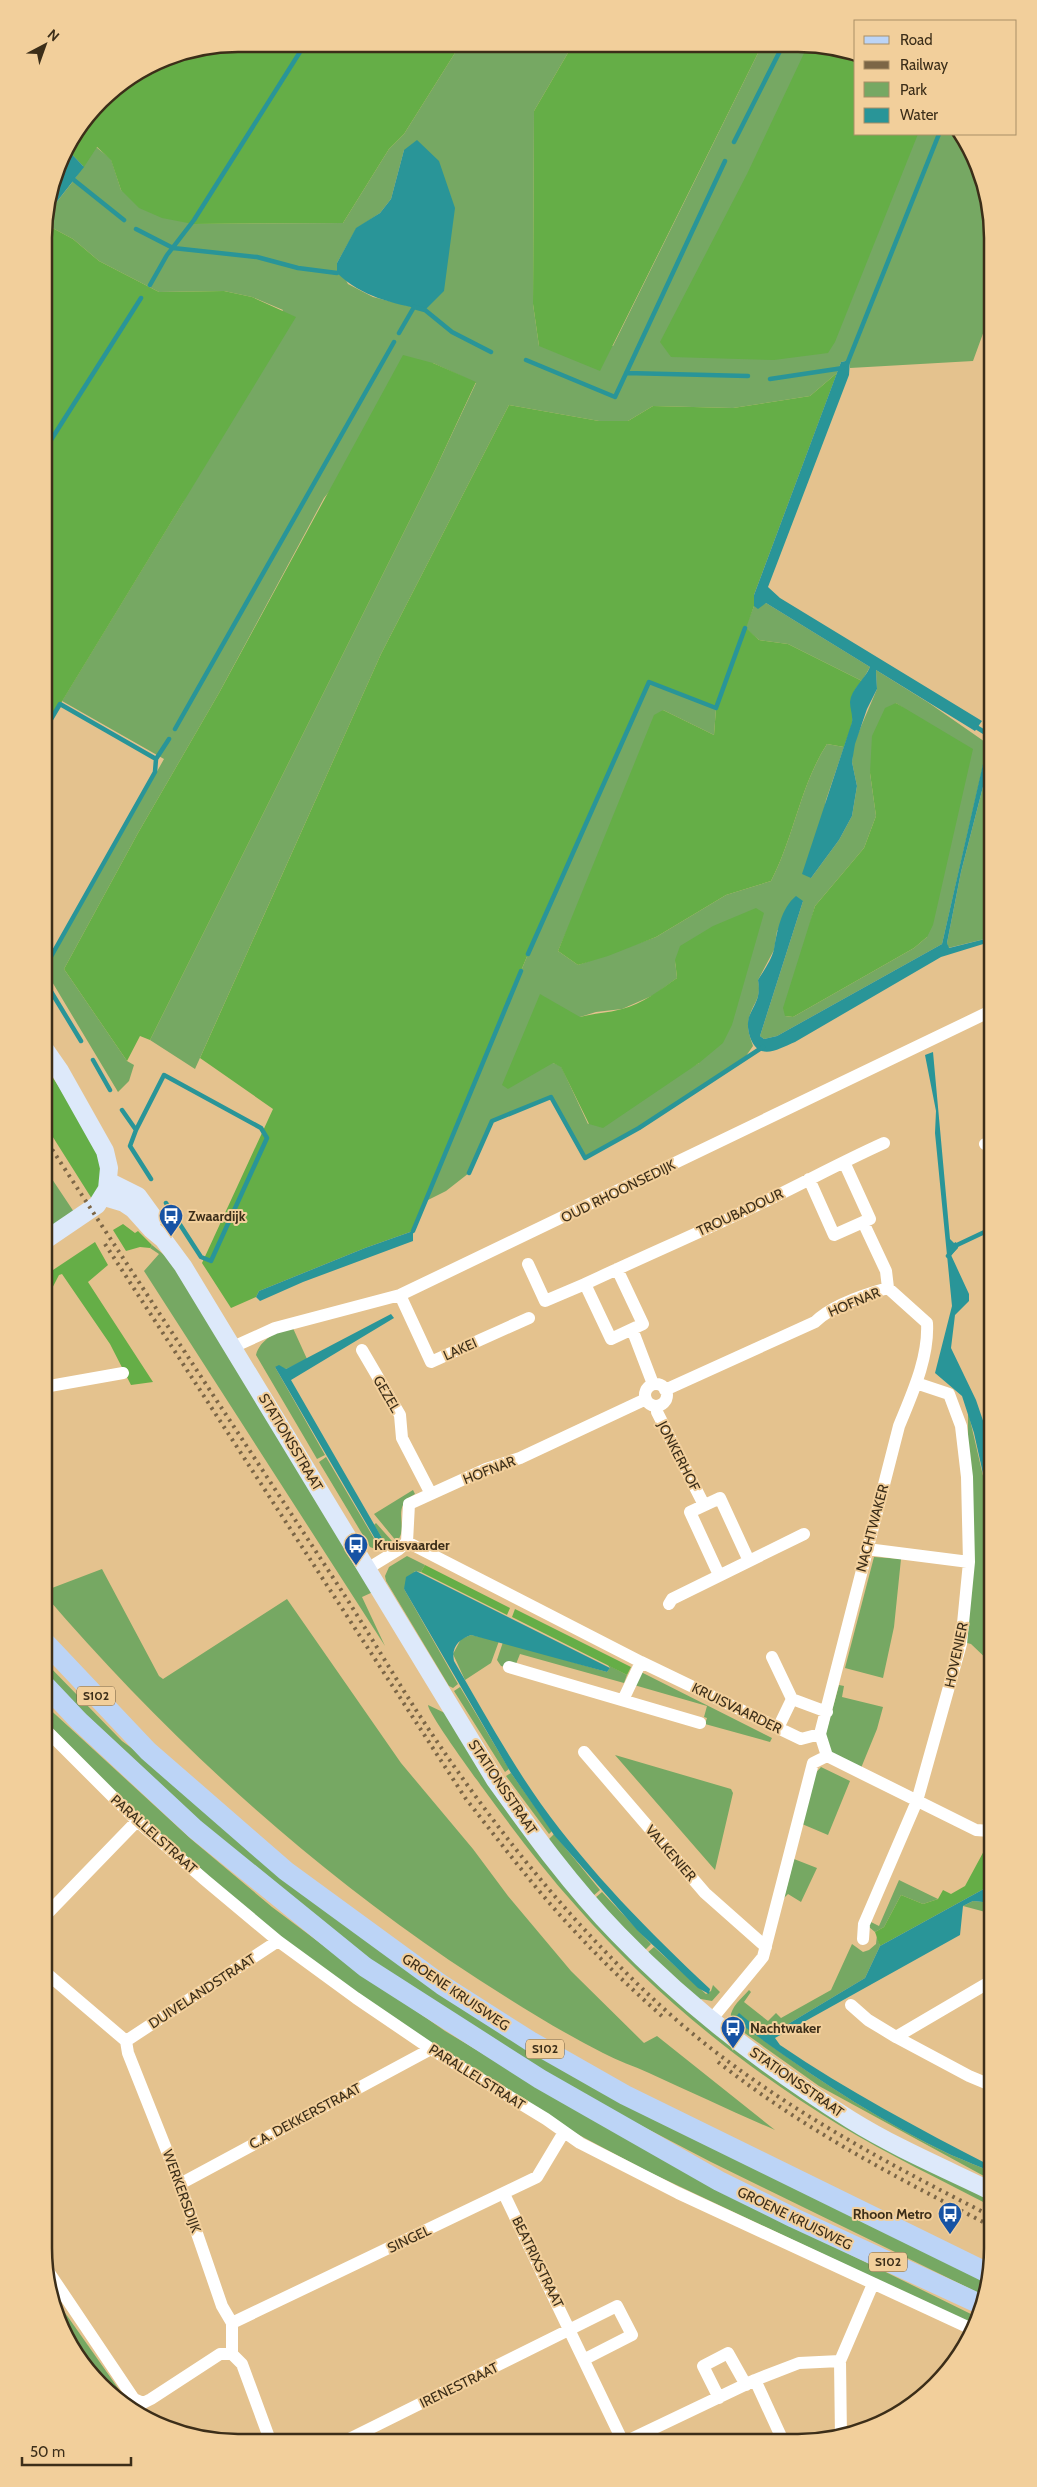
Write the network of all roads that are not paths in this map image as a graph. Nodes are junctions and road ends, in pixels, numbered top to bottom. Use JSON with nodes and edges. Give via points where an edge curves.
{"nodes":[{"id":1,"x":984,"y":1014,"type":"edge"},
{"id":2,"x":52,"y":1060,"type":"edge"},
{"id":3,"x":884,"y":1143,"type":"dead end"},
{"id":4,"x":844,"y":1162,"type":"junction"},
{"id":5,"x":809,"y":1179,"type":"junction"},
{"id":6,"x":106,"y":1189,"type":"junction"},
{"id":7,"x":863,"y":1222,"type":"junction"},
{"id":8,"x":52,"y":1236,"type":"edge"},
{"id":9,"x":528,"y":1264,"type":"dead end"},
{"id":10,"x":617,"y":1269,"type":"junction"},
{"id":11,"x":585,"y":1284,"type":"junction"},
{"id":12,"x":888,"y":1288,"type":"junction"},
{"id":13,"x":400,"y":1295,"type":"junction"},
{"id":14,"x":529,"y":1318,"type":"dead end"},
{"id":15,"x":927,"y":1323,"type":"joint"},
{"id":16,"x":632,"y":1329,"type":"junction"},
{"id":17,"x":233,"y":1347,"type":"junction"},
{"id":18,"x":362,"y":1350,"type":"dead end"},
{"id":19,"x":123,"y":1373,"type":"dead end"},
{"id":20,"x":916,"y":1383,"type":"junction"},
{"id":21,"x":52,"y":1386,"type":"edge"},
{"id":22,"x":659,"y":1387,"type":"junction"},
{"id":23,"x":651,"y":1403,"type":"junction"},
{"id":24,"x":431,"y":1494,"type":"junction"},
{"id":25,"x":704,"y":1505,"type":"junction"},
{"id":26,"x":804,"y":1534,"type":"dead end"},
{"id":27,"x":406,"y":1542,"type":"junction"},
{"id":28,"x":867,"y":1549,"type":"junction"},
{"id":29,"x":750,"y":1562,"type":"junction"},
{"id":30,"x":969,"y":1562,"type":"junction"},
{"id":31,"x":367,"y":1569,"type":"junction"},
{"id":32,"x":719,"y":1575,"type":"junction"},
{"id":33,"x":669,"y":1604,"type":"dead end"},
{"id":34,"x":52,"y":1649,"type":"edge"},
{"id":35,"x":772,"y":1657,"type":"dead end"},
{"id":36,"x":640,"y":1662,"type":"junction"},
{"id":37,"x":510,"y":1667,"type":"dead end"},
{"id":38,"x":52,"y":1692,"type":"edge"},
{"id":39,"x":792,"y":1699,"type":"junction"},
{"id":40,"x":623,"y":1700,"type":"junction"},
{"id":41,"x":827,"y":1712,"type":"junction"},
{"id":42,"x":700,"y":1723,"type":"dead end"},
{"id":43,"x":778,"y":1728,"type":"junction"},
{"id":44,"x":820,"y":1734,"type":"junction"},
{"id":45,"x":52,"y":1736,"type":"edge"},
{"id":46,"x":584,"y":1752,"type":"dead end"},
{"id":47,"x":827,"y":1756,"type":"junction"},
{"id":48,"x":917,"y":1801,"type":"junction"},
{"id":49,"x":138,"y":1821,"type":"junction"},
{"id":50,"x":984,"y":1831,"type":"edge"},
{"id":51,"x":52,"y":1909,"type":"edge"},
{"id":52,"x":863,"y":1939,"type":"dead end"},
{"id":53,"x":278,"y":1941,"type":"junction"},
{"id":54,"x":766,"y":1947,"type":"junction"},
{"id":55,"x":52,"y":1978,"type":"edge"},
{"id":56,"x":984,"y":1985,"type":"edge"},
{"id":57,"x":851,"y":2005,"type":"dead end"},
{"id":58,"x":711,"y":2020,"type":"junction"},
{"id":59,"x":896,"y":2037,"type":"junction"},
{"id":60,"x":126,"y":2041,"type":"junction"},
{"id":61,"x":431,"y":2049,"type":"junction"},
{"id":62,"x":984,"y":2082,"type":"edge"},
{"id":63,"x":564,"y":2132,"type":"junction"},
{"id":64,"x":180,"y":2184,"type":"junction"},
{"id":65,"x":984,"y":2187,"type":"edge"},
{"id":66,"x":504,"y":2194,"type":"junction"},
{"id":67,"x":983,"y":2271,"type":"edge"},
{"id":68,"x":56,"y":2283,"type":"edge"},
{"id":69,"x":873,"y":2284,"type":"junction"},
{"id":70,"x":976,"y":2302,"type":"edge"},
{"id":71,"x":232,"y":2323,"type":"junction"},
{"id":72,"x":967,"y":2327,"type":"edge"},
{"id":73,"x":571,"y":2330,"type":"junction"},
{"id":74,"x":232,"y":2354,"type":"junction"},
{"id":75,"x":585,"y":2359,"type":"junction"},
{"id":76,"x":840,"y":2361,"type":"junction"},
{"id":77,"x":751,"y":2383,"type":"junction"},
{"id":78,"x":719,"y":2398,"type":"junction"},
{"id":79,"x":841,"y":2429,"type":"edge"},
{"id":80,"x":268,"y":2434,"type":"edge"},
{"id":81,"x":359,"y":2434,"type":"edge"},
{"id":82,"x":620,"y":2434,"type":"edge"},
{"id":83,"x":641,"y":2434,"type":"edge"},
{"id":84,"x":779,"y":2434,"type":"edge"}],
"edges":[{"from":1,"to":13,"type":"street","name":"OUD RHOONSEDIJK"},
{"from":2,"to":6,"type":"street","via":[[105,1151],[109,1168]]},
{"from":3,"to":4,"type":"street","name":"TROUBADOUR"},
{"from":4,"to":5,"type":"street","name":"TROUBADOUR"},
{"from":4,"to":7,"type":"street","via":[[870,1219]]},
{"from":5,"to":7,"type":"street","via":[[834,1235]]},
{"from":5,"to":10,"type":"street","name":"TROUBADOUR"},
{"from":6,"to":8,"type":"street","via":[[90,1210]]},
{"from":6,"to":17,"type":"street","name":"STATIONSSTRAAT","via":[[133,1209],[163,1239]]},
{"from":7,"to":12,"type":"street","via":[[886,1271]]},
{"from":9,"to":11,"type":"street","name":"TROUBADOUR","via":[[545,1301]]},
{"from":10,"to":11,"type":"street","name":"TROUBADOUR"},
{"from":10,"to":16,"type":"street","via":[[643,1324]]},
{"from":11,"to":16,"type":"street","via":[[612,1339]]},
{"from":12,"to":15,"type":"street","name":"HOFNAR"},
{"from":12,"to":22,"type":"street","name":"HOFNAR","via":[[870,1293],[815,1322]]},
{"from":13,"to":14,"type":"street","name":"LAKEI","via":[[431,1362]]},
{"from":13,"to":17,"type":"street","name":"OUD RHOONSEDIJK","via":[[275,1328]]},
{"from":15,"to":20,"type":"street","name":"NACHTWAKER"},
{"from":16,"to":22,"type":"street"},
{"from":17,"to":31,"type":"street","name":"STATIONSSTRAAT"},
{"from":18,"to":24,"type":"street","name":"GEZEL","via":[[400,1415],[402,1438]]},
{"from":19,"to":21,"type":"street"},
{"from":20,"to":28,"type":"street","name":"NACHTWAKER","via":[[899,1426]]},
{"from":20,"to":30,"type":"street","name":"HOVENIER","via":[[949,1394],[961,1426],[967,1478]]},
{"from":22,"to":23,"type":"street","via":[[646,1390]]},
{"from":22,"to":23,"type":"street","via":[[666,1398]]},
{"from":23,"to":24,"type":"street","name":"HOFNAR"},
{"from":23,"to":25,"type":"street","name":"JONKERHOF"},
{"from":24,"to":27,"type":"street","name":"HOFNAR","via":[[409,1504]]},
{"from":25,"to":29,"type":"street","name":"JONKERHOF","via":[[720,1498]]},
{"from":25,"to":32,"type":"street","name":"JONKERHOF","via":[[690,1512]]},
{"from":26,"to":29,"type":"street"},
{"from":27,"to":31,"type":"street"},
{"from":27,"to":36,"type":"street","name":"KRUISVAARDER"},
{"from":28,"to":30,"type":"street"},
{"from":28,"to":41,"type":"street","name":"NACHTWAKER"},
{"from":29,"to":32,"type":"street"},
{"from":30,"to":48,"type":"street","name":"HOVENIER","via":[[961,1644]]},
{"from":31,"to":58,"type":"street","name":"STATIONSSTRAAT","via":[[495,1780],[540,1843],[617,1933]]},
{"from":32,"to":33,"type":"street","via":[[672,1599]]},
{"from":34,"to":67,"type":"main road","name":"GROENE KRUISWEG","number":"S102","via":[[148,1751],[279,1865],[442,1985],[530,2041],[625,2095]]},
{"from":35,"to":39,"type":"street"},
{"from":36,"to":40,"type":"street"},
{"from":36,"to":43,"type":"street","name":"KRUISVAARDER"},
{"from":37,"to":40,"type":"street"},
{"from":38,"to":70,"type":"main road","name":"GROENE KRUISWEG","number":"S102","via":[[196,1829],[365,1967],[540,2079],[719,2181]]},
{"from":39,"to":41,"type":"street"},
{"from":39,"to":43,"type":"street"},
{"from":40,"to":42,"type":"street"},
{"from":41,"to":44,"type":"street","name":"NACHTWAKER"},
{"from":43,"to":44,"type":"street","name":"KRUISVAARDER","via":[[801,1739]]},
{"from":44,"to":47,"type":"street"},
{"from":45,"to":49,"type":"street","name":"PARALLELSTRAAT"},
{"from":46,"to":54,"type":"street","name":"VALKENIER","via":[[705,1893]]},
{"from":47,"to":48,"type":"street"},
{"from":47,"to":54,"type":"street","via":[[813,1763]]},
{"from":48,"to":50,"type":"street","via":[[976,1830]]},
{"from":48,"to":52,"type":"street","name":"HOVENIER","via":[[864,1924]]},
{"from":49,"to":51,"type":"street"},
{"from":49,"to":53,"type":"street","name":"PARALLELSTRAAT"},
{"from":53,"to":60,"type":"street","name":"DUIVELANDSTRAAT"},
{"from":53,"to":61,"type":"street","name":"PARALLELSTRAAT"},
{"from":54,"to":58,"type":"street","via":[[763,1956]]},
{"from":55,"to":60,"type":"street"},
{"from":56,"to":59,"type":"street"},
{"from":57,"to":59,"type":"street"},
{"from":58,"to":65,"type":"street","name":"STATIONSSTRAAT","via":[[853,2120]]},
{"from":59,"to":62,"type":"street"},
{"from":60,"to":64,"type":"street","name":"WERKERSDIJK"},
{"from":61,"to":63,"type":"street","name":"PARALLELSTRAAT"},
{"from":61,"to":64,"type":"street","name":"C.A. DEKKERSTRAAT"},
{"from":63,"to":66,"type":"street","name":"SINGEL","via":[[537,2178]]},
{"from":63,"to":69,"type":"street","name":"PARALLELSTRAAT","via":[[678,2194]]},
{"from":64,"to":71,"type":"street","name":"WERKERSDIJK","via":[[222,2306]]},
{"from":66,"to":71,"type":"street","name":"SINGEL"},
{"from":66,"to":73,"type":"street","name":"BEATRIXSTRAAT"},
{"from":68,"to":74,"type":"street","via":[[134,2399],[143,2403],[220,2354]]},
{"from":69,"to":72,"type":"street","name":"PARALLELSTRAAT"},
{"from":69,"to":76,"type":"street"},
{"from":71,"to":74,"type":"street","name":"WERKERSDIJK"},
{"from":73,"to":75,"type":"street","name":"BEATRIXSTRAAT"},
{"from":73,"to":75,"type":"street","via":[[617,2306],[632,2335]]},
{"from":73,"to":81,"type":"street","name":"IRENESTRAAT"},
{"from":74,"to":80,"type":"street","via":[[242,2364]]},
{"from":75,"to":82,"type":"street","name":"BEATRIXSTRAAT"},
{"from":76,"to":77,"type":"street","via":[[799,2363]]},
{"from":76,"to":79,"type":"street"},
{"from":77,"to":78,"type":"street"},
{"from":77,"to":78,"type":"street","via":[[728,2353],[703,2366]]},
{"from":77,"to":84,"type":"street"},
{"from":78,"to":83,"type":"street"}]}
